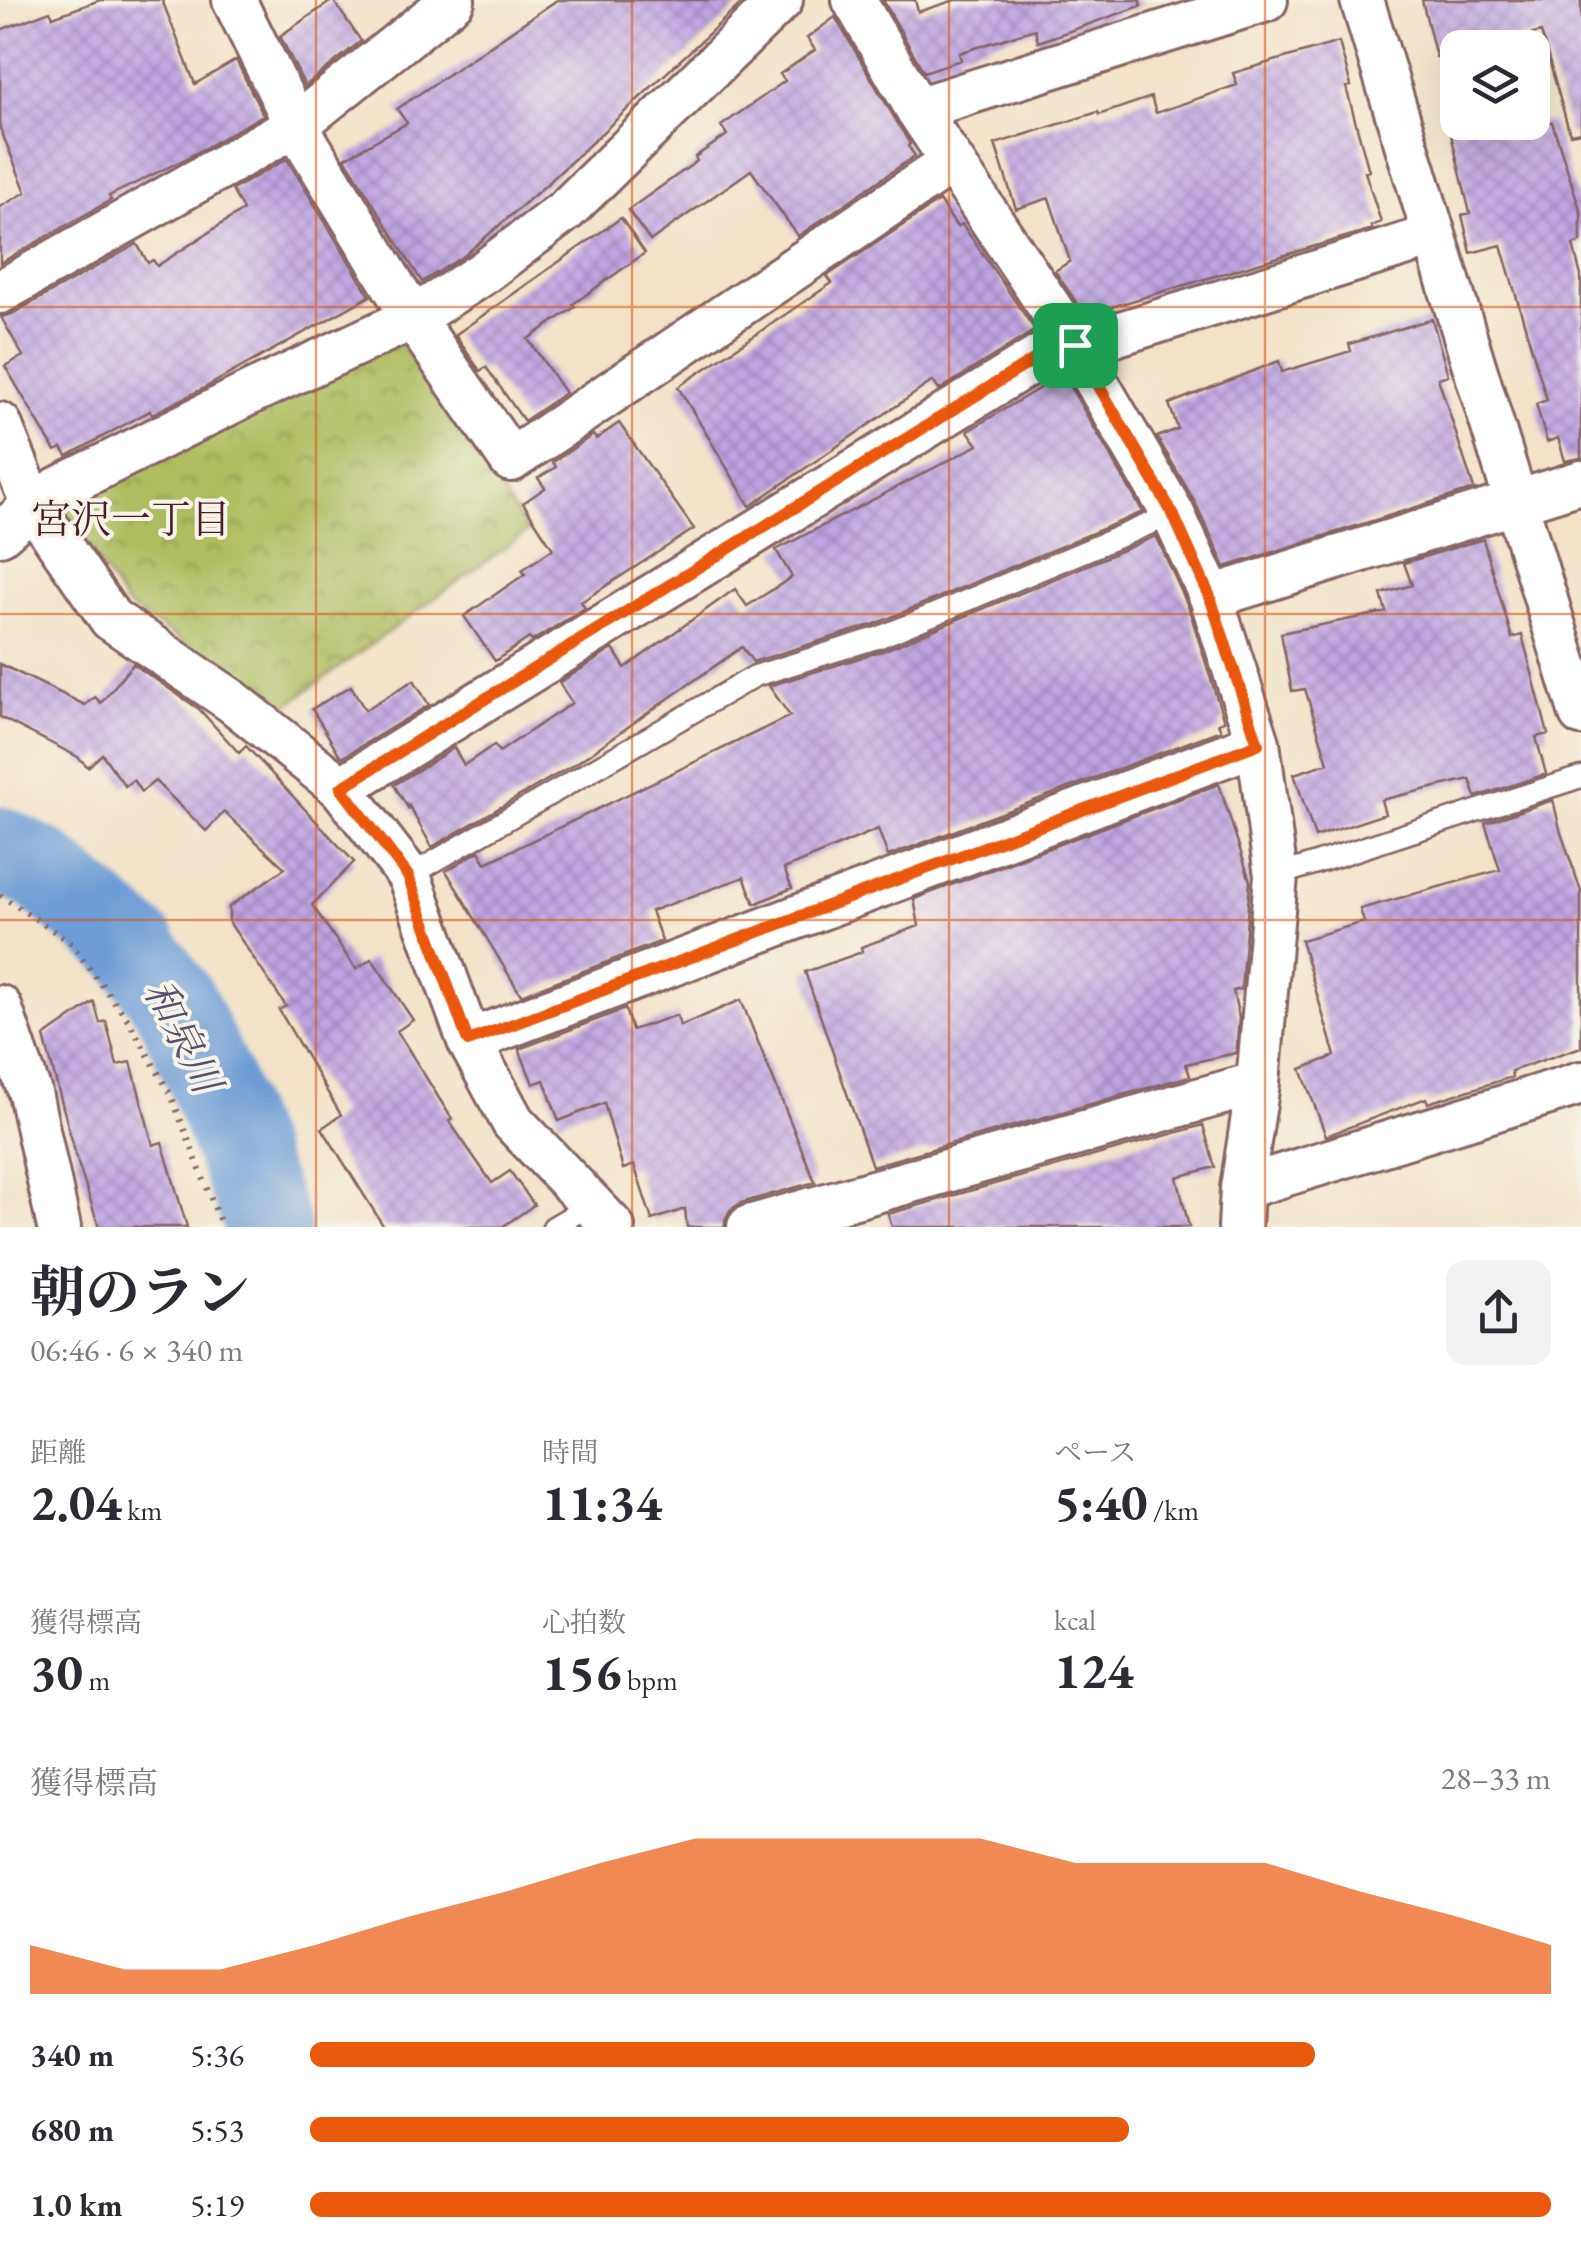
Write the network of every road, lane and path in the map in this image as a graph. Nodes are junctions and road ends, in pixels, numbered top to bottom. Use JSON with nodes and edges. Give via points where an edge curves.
{"nodes":[{"id":1,"x":234,"y":0,"type":"edge"},
{"id":2,"x":453,"y":0,"type":"edge"},
{"id":3,"x":781,"y":0,"type":"edge"},
{"id":4,"x":854,"y":0,"type":"edge"},
{"id":5,"x":1266,"y":0,"type":"edge"},
{"id":6,"x":1362,"y":0,"type":"edge"},
{"id":7,"x":917,"y":108,"type":"junction"},
{"id":8,"x":296,"y":125,"type":"junction"},
{"id":9,"x":952,"y":162,"type":"junction"},
{"id":10,"x":1433,"y":236,"type":"junction"},
{"id":11,"x":0,"y":292,"type":"edge"},
{"id":12,"x":413,"y":318,"type":"junction"},
{"id":13,"x":1075,"y":345,"type":"junction"},
{"id":14,"x":0,"y":424,"type":"edge"},
{"id":15,"x":1581,"y":482,"type":"edge"},
{"id":16,"x":1516,"y":502,"type":"junction"},
{"id":17,"x":16,"y":507,"type":"edge"},
{"id":18,"x":1173,"y":514,"type":"junction"},
{"id":19,"x":0,"y":534,"type":"edge"},
{"id":20,"x":1210,"y":597,"type":"junction"},
{"id":21,"x":1581,"y":714,"type":"edge"},
{"id":22,"x":1258,"y":744,"type":"junction"},
{"id":23,"x":1581,"y":777,"type":"edge"},
{"id":24,"x":341,"y":788,"type":"junction"},
{"id":25,"x":408,"y":876,"type":"junction"},
{"id":26,"x":1276,"y":876,"type":"junction"},
{"id":27,"x":0,"y":895,"type":"edge"},
{"id":28,"x":0,"y":1007,"type":"edge"},
{"id":29,"x":468,"y":1041,"type":"junction"},
{"id":30,"x":1581,"y":1083,"type":"edge"},
{"id":31,"x":1258,"y":1084,"type":"junction"},
{"id":32,"x":1241,"y":1207,"type":"edge"},
{"id":33,"x":602,"y":1216,"type":"edge"},
{"id":34,"x":59,"y":1227,"type":"edge"},
{"id":35,"x":222,"y":1227,"type":"edge"},
{"id":36,"x":553,"y":1227,"type":"edge"},
{"id":37,"x":749,"y":1227,"type":"edge"}],
"edges":[{"from":1,"to":8,"type":"street"},
{"from":2,"to":8,"type":"street"},
{"from":3,"to":12,"type":"street","via":[[566,210]]},
{"from":4,"to":7,"type":"street"},
{"from":5,"to":7,"type":"street"},
{"from":6,"to":10,"type":"street"},
{"from":7,"to":9,"type":"street"},
{"from":8,"to":11,"type":"street"},
{"from":8,"to":12,"type":"street"},
{"from":9,"to":12,"type":"street","via":[[511,460]]},
{"from":9,"to":13,"type":"street"},
{"from":10,"to":13,"type":"street"},
{"from":10,"to":16,"type":"street"},
{"from":12,"to":17,"type":"street"},
{"from":13,"to":18,"type":"street"},
{"from":13,"to":24,"type":"street","via":[[1048,351]]},
{"from":14,"to":17,"type":"street"},
{"from":15,"to":16,"type":"street"},
{"from":16,"to":20,"type":"street"},
{"from":16,"to":21,"type":"street"},
{"from":17,"to":19,"type":"street"},
{"from":17,"to":24,"type":"street","via":[[111,619],[232,700]]},
{"from":18,"to":20,"type":"street"},
{"from":18,"to":25,"type":"lane","via":[[880,637],[755,676]]},
{"from":20,"to":22,"type":"street"},
{"from":22,"to":26,"type":"street"},
{"from":22,"to":29,"type":"street"},
{"from":23,"to":26,"type":"lane"},
{"from":24,"to":25,"type":"street"},
{"from":25,"to":29,"type":"street"},
{"from":26,"to":31,"type":"street"},
{"from":27,"to":35,"type":"path","via":[[70,942],[128,1020],[172,1096]]},
{"from":28,"to":34,"type":"street","via":[[30,1093]]},
{"from":29,"to":33,"type":"street","via":[[513,1122]]},
{"from":30,"to":32,"type":"street"},
{"from":31,"to":32,"type":"street"},
{"from":31,"to":37,"type":"street"},
{"from":33,"to":36,"type":"lane"}]}
